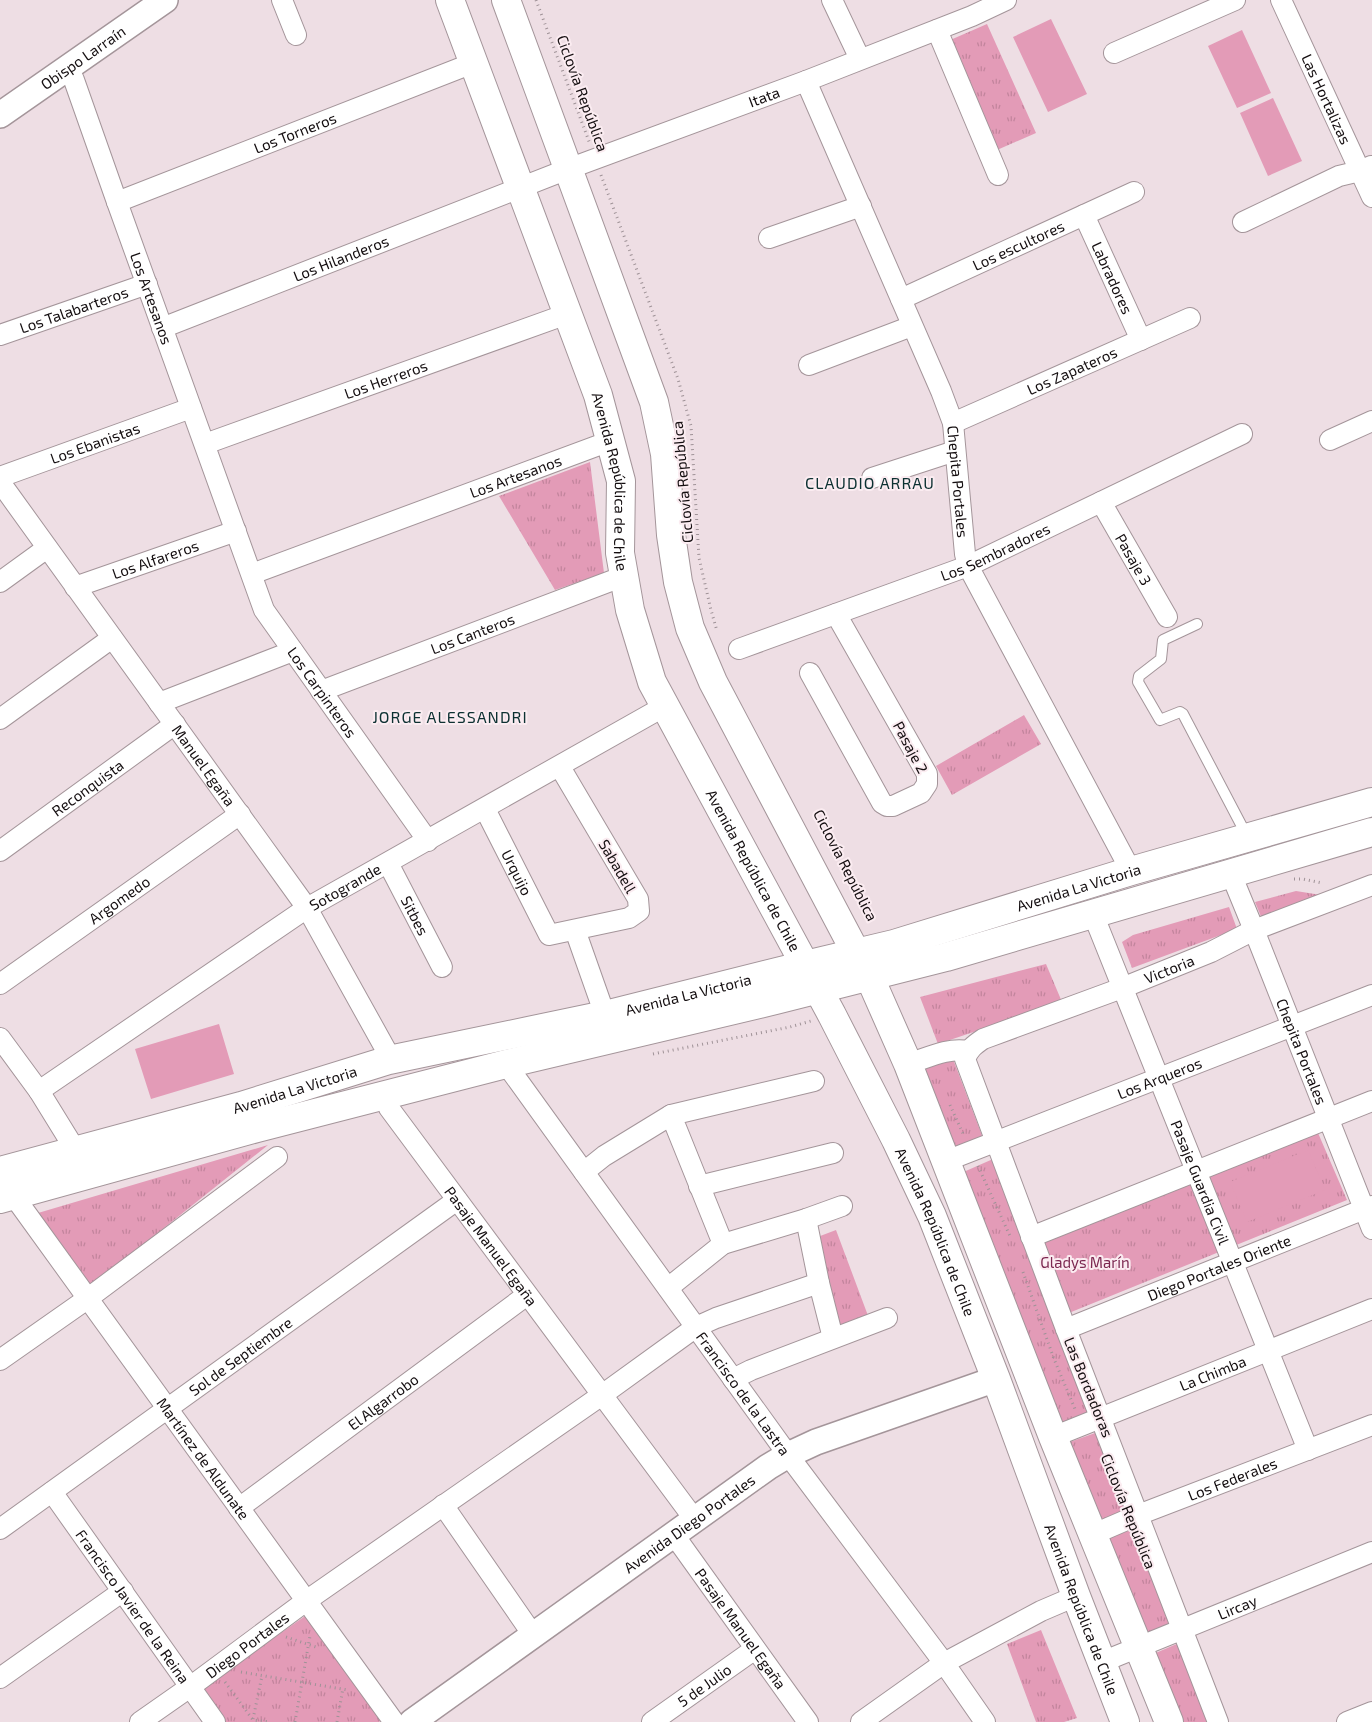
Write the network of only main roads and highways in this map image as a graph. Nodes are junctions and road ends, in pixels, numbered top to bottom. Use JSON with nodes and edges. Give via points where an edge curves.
{"nodes":[{"id":1,"x":450,"y":0,"type":"edge"},
{"id":2,"x":506,"y":0,"type":"edge"},
{"id":3,"x":1372,"y":802,"type":"edge"},
{"id":4,"x":1372,"y":832,"type":"edge"},
{"id":5,"x":855,"y":953,"type":"junction"},
{"id":6,"x":804,"y":965,"type":"junction"},
{"id":7,"x":868,"y":976,"type":"junction"},
{"id":8,"x":817,"y":989,"type":"junction"},
{"id":9,"x":79,"y":1163,"type":"junction"},
{"id":10,"x":0,"y":1172,"type":"edge"},
{"id":11,"x":7,"y":1197,"type":"edge"},
{"id":12,"x":1125,"y":1722,"type":"edge"},
{"id":13,"x":1169,"y":1722,"type":"edge"}],
"edges":[{"from":1,"to":6,"type":"main road","name":"Avenida República de Chile","via":[[598,395],[620,481],[620,553],[630,610],[652,682]]},
{"from":2,"to":5,"type":"main road","via":[[654,402],[665,454],[673,558],[690,628],[713,682]]},
{"from":3,"to":5,"type":"main road","name":"Avenida La Victoria"},
{"from":4,"to":7,"type":"main road","name":"Avenida La Victoria","via":[[990,945]]},
{"from":5,"to":6,"type":"main road","name":"Avenida La Victoria"},
{"from":5,"to":7,"type":"main road"},
{"from":6,"to":8,"type":"main road","name":"Avenida República de Chile"},
{"from":6,"to":9,"type":"main road","name":"Avenida La Victoria","via":[[606,1015],[389,1060],[241,1106]]},
{"from":7,"to":8,"type":"main road","name":"Avenida La Victoria"},
{"from":7,"to":13,"type":"main road","via":[[908,1064],[958,1156],[1053,1438]]},
{"from":8,"to":9,"type":"main road","name":"Avenida La Victoria","via":[[506,1064],[193,1145]]},
{"from":8,"to":12,"type":"main road","name":"Avenida República de Chile","via":[[888,1123],[932,1216]]},
{"from":9,"to":10,"type":"main road","name":"Avenida La Victoria"},
{"from":9,"to":11,"type":"main road","name":"Avenida La Victoria"}]}
